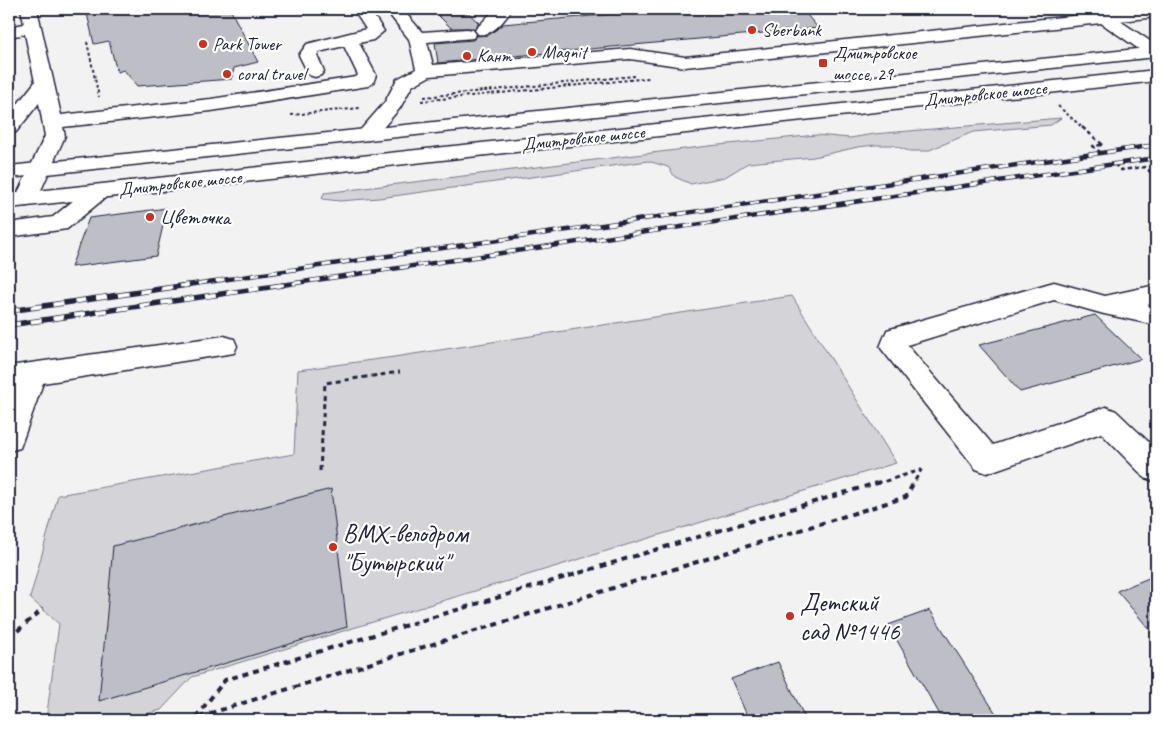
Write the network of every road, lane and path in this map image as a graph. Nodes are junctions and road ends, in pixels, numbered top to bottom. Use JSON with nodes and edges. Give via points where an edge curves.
{"nodes":[{"id":1,"x":29,"y":9,"type":"edge"},
{"id":2,"x":361,"y":9,"type":"edge"},
{"id":3,"x":393,"y":9,"type":"edge"},
{"id":4,"x":504,"y":9,"type":"edge"},
{"id":5,"x":510,"y":9,"type":"edge"},
{"id":6,"x":1089,"y":9,"type":"edge"},
{"id":7,"x":1156,"y":12,"type":"edge"},
{"id":8,"x":1106,"y":17,"type":"junction"},
{"id":9,"x":33,"y":27,"type":"junction"},
{"id":10,"x":9,"y":32,"type":"edge"},
{"id":11,"x":417,"y":38,"type":"junction"},
{"id":12,"x":349,"y":40,"type":"junction"},
{"id":13,"x":87,"y":42,"type":"dead end"},
{"id":14,"x":1156,"y":52,"type":"edge"},
{"id":15,"x":315,"y":71,"type":"dead end"},
{"id":16,"x":426,"y":71,"type":"junction"},
{"id":17,"x":1156,"y":75,"type":"edge"},
{"id":18,"x":44,"y":83,"type":"junction"},
{"id":19,"x":348,"y":84,"type":"junction"},
{"id":20,"x":396,"y":97,"type":"junction"},
{"id":21,"x":1055,"y":104,"type":"dead end"},
{"id":22,"x":104,"y":118,"type":"junction"},
{"id":23,"x":53,"y":122,"type":"junction"},
{"id":24,"x":9,"y":128,"type":"edge"},
{"id":25,"x":367,"y":134,"type":"junction"},
{"id":26,"x":1100,"y":153,"type":"dead end"},
{"id":27,"x":1114,"y":164,"type":"dead end"},
{"id":28,"x":40,"y":169,"type":"junction"},
{"id":29,"x":9,"y":172,"type":"edge"},
{"id":30,"x":1156,"y":177,"type":"edge"},
{"id":31,"x":98,"y":192,"type":"junction"},
{"id":32,"x":17,"y":200,"type":"edge"},
{"id":33,"x":9,"y":230,"type":"edge"},
{"id":34,"x":1156,"y":294,"type":"edge"},
{"id":35,"x":1104,"y":305,"type":"junction"},
{"id":36,"x":1156,"y":316,"type":"edge"},
{"id":37,"x":224,"y":346,"type":"dead end"},
{"id":38,"x":400,"y":372,"type":"dead end"},
{"id":39,"x":20,"y":375,"type":"edge"},
{"id":40,"x":9,"y":439,"type":"edge"},
{"id":41,"x":1156,"y":469,"type":"edge"},
{"id":42,"x":320,"y":471,"type":"dead end"},
{"id":43,"x":43,"y":609,"type":"dead end"},
{"id":44,"x":9,"y":638,"type":"edge"},
{"id":45,"x":195,"y":719,"type":"edge"},
{"id":46,"x":185,"y":720,"type":"edge"}],
"edges":[{"from":1,"to":9,"type":"main road"},
{"from":2,"to":12,"type":"main road","via":[[375,31]]},
{"from":3,"to":11,"type":"main road"},
{"from":4,"to":5,"type":"main road"},
{"from":4,"to":11,"type":"main road","via":[[476,32]]},
{"from":6,"to":8,"type":"main road"},
{"from":7,"to":8,"type":"main road"},
{"from":8,"to":14,"type":"main road"},
{"from":8,"to":16,"type":"main road","via":[[685,62],[630,54]]},
{"from":9,"to":10,"type":"main road"},
{"from":9,"to":18,"type":"main road"},
{"from":11,"to":16,"type":"main road"},
{"from":12,"to":15,"type":"main road","via":[[310,50],[308,55]]},
{"from":12,"to":19,"type":"main road","via":[[367,77],[361,82]]},
{"from":13,"to":22,"type":"path"},
{"from":14,"to":25,"type":"main road","name":"Дмитровское шоссе"},
{"from":16,"to":20,"type":"main road","via":[[404,83]]},
{"from":17,"to":31,"type":"main road","name":"Дмитровское шоссе"},
{"from":18,"to":23,"type":"main road"},
{"from":18,"to":24,"type":"main road"},
{"from":19,"to":20,"type":"main road"},
{"from":19,"to":22,"type":"main road"},
{"from":20,"to":25,"type":"main road"},
{"from":21,"to":26,"type":"path","via":[[1102,144],[1093,146]]},
{"from":22,"to":23,"type":"main road"},
{"from":23,"to":28,"type":"main road","via":[[55,136]]},
{"from":25,"to":28,"type":"main road","name":"Дмитровское шоссе"},
{"from":27,"to":30,"type":"path","via":[[1121,170],[1144,167]]},
{"from":28,"to":29,"type":"main road","name":"Дмитровское шоссе"},
{"from":28,"to":32,"type":"main road"},
{"from":31,"to":32,"type":"main road","name":"Дмитровское шоссе"},
{"from":31,"to":33,"type":"main road","via":[[59,224]]},
{"from":34,"to":35,"type":"main road"},
{"from":35,"to":36,"type":"main road"},
{"from":35,"to":41,"type":"main road","via":[[1054,291],[896,337],[893,347],[987,460],[1106,419]]},
{"from":37,"to":39,"type":"main road"},
{"from":38,"to":42,"type":"path","via":[[325,383]]},
{"from":39,"to":40,"type":"main road"},
{"from":43,"to":44,"type":"path"},
{"from":45,"to":45,"type":"path","via":[[906,497],[921,470],[225,680]]},
{"from":45,"to":46,"type":"path"}]}
